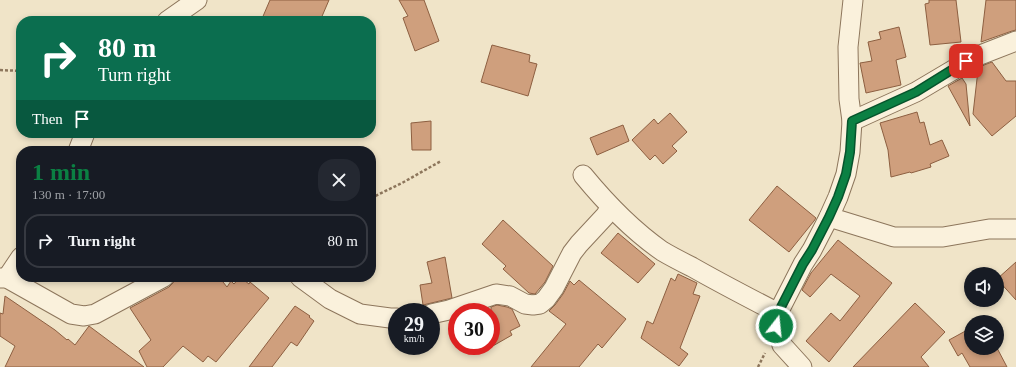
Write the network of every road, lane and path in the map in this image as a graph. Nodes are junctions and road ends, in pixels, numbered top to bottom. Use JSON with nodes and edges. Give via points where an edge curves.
{"nodes":[{"id":1,"x":197,"y":0,"type":"edge"},
{"id":2,"x":853,"y":0,"type":"edge"},
{"id":3,"x":174,"y":16,"type":"edge"},
{"id":4,"x":1016,"y":41,"type":"edge"},
{"id":5,"x":0,"y":70,"type":"edge"},
{"id":6,"x":16,"y":71,"type":"edge"},
{"id":7,"x":852,"y":121,"type":"junction"},
{"id":8,"x":441,"y":161,"type":"dead end"},
{"id":9,"x":583,"y":175,"type":"dead end"},
{"id":10,"x":376,"y":196,"type":"edge"},
{"id":11,"x":612,"y":207,"type":"junction"},
{"id":12,"x":829,"y":217,"type":"junction"},
{"id":13,"x":1016,"y":229,"type":"edge"},
{"id":14,"x":16,"y":263,"type":"edge"},
{"id":15,"x":4,"y":278,"type":"edge"},
{"id":16,"x":155,"y":282,"type":"edge"},
{"id":17,"x":307,"y":282,"type":"edge"},
{"id":18,"x":440,"y":312,"type":"edge"},
{"id":19,"x":778,"y":313,"type":"junction"},
{"id":20,"x":388,"y":318,"type":"edge"},
{"id":21,"x":802,"y":367,"type":"edge"}],
"edges":[{"from":1,"to":3,"type":"street"},
{"from":2,"to":7,"type":"street","via":[[848,47]]},
{"from":4,"to":7,"type":"street","via":[[975,57],[916,92]]},
{"from":5,"to":6,"type":"path"},
{"from":7,"to":12,"type":"street","via":[[846,174]]},
{"from":8,"to":10,"type":"path"},
{"from":9,"to":11,"type":"street"},
{"from":11,"to":18,"type":"street","via":[[578,244],[554,288],[540,304],[525,304],[510,296],[496,294]]},
{"from":11,"to":19,"type":"street","via":[[663,251]]},
{"from":12,"to":13,"type":"street","via":[[894,237],[942,237],[988,229]]},
{"from":12,"to":19,"type":"street"},
{"from":14,"to":15,"type":"street"},
{"from":15,"to":16,"type":"street","via":[[71,314],[84,316],[95,314]]},
{"from":17,"to":20,"type":"street","via":[[330,299],[360,314]]},
{"from":19,"to":21,"type":"street","via":[[776,326],[782,345]]}]}
